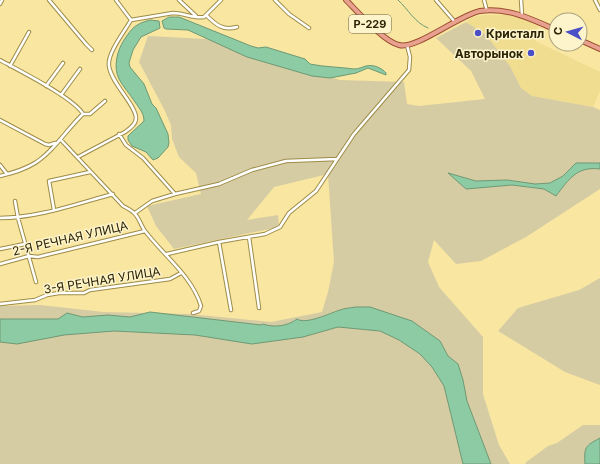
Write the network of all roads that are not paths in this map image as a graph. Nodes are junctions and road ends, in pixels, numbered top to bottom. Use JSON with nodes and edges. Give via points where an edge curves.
{"nodes":[{"id":1,"x":2,"y":0,"type":"edge"},
{"id":2,"x":49,"y":0,"type":"edge"},
{"id":3,"x":116,"y":0,"type":"edge"},
{"id":4,"x":179,"y":0,"type":"edge"},
{"id":5,"x":221,"y":0,"type":"edge"},
{"id":6,"x":275,"y":0,"type":"edge"},
{"id":7,"x":346,"y":0,"type":"edge"},
{"id":8,"x":436,"y":0,"type":"edge"},
{"id":9,"x":484,"y":0,"type":"edge"},
{"id":10,"x":521,"y":0,"type":"edge"},
{"id":11,"x":595,"y":0,"type":"edge"},
{"id":12,"x":0,"y":4,"type":"edge"},
{"id":13,"x":600,"y":10,"type":"edge"},
{"id":14,"x":487,"y":11,"type":"junction"},
{"id":15,"x":206,"y":15,"type":"junction"},
{"id":16,"x":522,"y":15,"type":"junction"},
{"id":17,"x":197,"y":18,"type":"junction"},
{"id":18,"x":131,"y":20,"type":"junction"},
{"id":19,"x":455,"y":22,"type":"junction"},
{"id":20,"x":548,"y":26,"type":"edge"},
{"id":21,"x":237,"y":27,"type":"dead end"},
{"id":22,"x":309,"y":28,"type":"dead end"},
{"id":23,"x":29,"y":32,"type":"dead end"},
{"id":24,"x":588,"y":44,"type":"edge"},
{"id":25,"x":406,"y":45,"type":"junction"},
{"id":26,"x":600,"y":49,"type":"edge"},
{"id":27,"x":92,"y":50,"type":"dead end"},
{"id":28,"x":0,"y":60,"type":"edge"},
{"id":29,"x":63,"y":63,"type":"dead end"},
{"id":30,"x":10,"y":66,"type":"junction"},
{"id":31,"x":80,"y":69,"type":"dead end"},
{"id":32,"x":46,"y":86,"type":"junction"},
{"id":33,"x":61,"y":95,"type":"junction"},
{"id":34,"x":105,"y":101,"type":"dead end"},
{"id":35,"x":83,"y":114,"type":"junction"},
{"id":36,"x":0,"y":120,"type":"edge"},
{"id":37,"x":119,"y":134,"type":"junction"},
{"id":38,"x":60,"y":140,"type":"junction"},
{"id":39,"x":56,"y":143,"type":"junction"},
{"id":40,"x":78,"y":157,"type":"junction"},
{"id":41,"x":337,"y":159,"type":"junction"},
{"id":42,"x":0,"y":165,"type":"edge"},
{"id":43,"x":90,"y":172,"type":"junction"},
{"id":44,"x":7,"y":174,"type":"junction"},
{"id":45,"x":0,"y":176,"type":"edge"},
{"id":46,"x":112,"y":194,"type":"junction"},
{"id":47,"x":176,"y":194,"type":"junction"},
{"id":48,"x":15,"y":201,"type":"dead end"},
{"id":49,"x":54,"y":210,"type":"junction"},
{"id":50,"x":135,"y":213,"type":"junction"},
{"id":51,"x":0,"y":218,"type":"edge"},
{"id":52,"x":18,"y":218,"type":"junction"},
{"id":53,"x":145,"y":231,"type":"junction"},
{"id":54,"x":250,"y":237,"type":"junction"},
{"id":55,"x":219,"y":242,"type":"junction"},
{"id":56,"x":25,"y":244,"type":"junction"},
{"id":57,"x":0,"y":249,"type":"edge"},
{"id":58,"x":167,"y":254,"type":"junction"},
{"id":59,"x":29,"y":256,"type":"junction"},
{"id":60,"x":0,"y":264,"type":"edge"},
{"id":61,"x":181,"y":273,"type":"junction"},
{"id":62,"x":36,"y":282,"type":"dead end"},
{"id":63,"x":0,"y":304,"type":"edge"},
{"id":64,"x":259,"y":308,"type":"dead end"},
{"id":65,"x":231,"y":310,"type":"dead end"},
{"id":66,"x":193,"y":313,"type":"dead end"}],
"edges":[{"from":1,"to":12,"type":"street"},
{"from":2,"to":27,"type":"street"},
{"from":3,"to":18,"type":"street"},
{"from":4,"to":17,"type":"street"},
{"from":5,"to":15,"type":"street"},
{"from":6,"to":22,"type":"street"},
{"from":7,"to":25,"type":"main road","number":"Р-229","via":[[372,26],[396,44]]},
{"from":8,"to":19,"type":"street"},
{"from":9,"to":14,"type":"street"},
{"from":10,"to":16,"type":"street"},
{"from":11,"to":13,"type":"street"},
{"from":14,"to":16,"type":"main road","number":"Р-229"},
{"from":14,"to":19,"type":"main road","number":"Р-229","via":[[474,13]]},
{"from":15,"to":17,"type":"street"},
{"from":15,"to":21,"type":"street","via":[[222,28]]},
{"from":16,"to":20,"type":"main road","number":"Р-229"},
{"from":17,"to":18,"type":"street","via":[[173,13]]},
{"from":18,"to":37,"type":"street","via":[[112,52],[108,65],[112,77],[136,117],[131,128]]},
{"from":19,"to":25,"type":"main road","number":"Р-229"},
{"from":23,"to":30,"type":"street"},
{"from":24,"to":26,"type":"main road"},
{"from":25,"to":41,"type":"street","via":[[410,57],[409,70],[354,134]]},
{"from":28,"to":30,"type":"street"},
{"from":29,"to":32,"type":"street"},
{"from":30,"to":32,"type":"street"},
{"from":31,"to":33,"type":"street"},
{"from":32,"to":33,"type":"street"},
{"from":33,"to":35,"type":"street"},
{"from":34,"to":35,"type":"street","via":[[90,114]]},
{"from":35,"to":38,"type":"street"},
{"from":36,"to":39,"type":"street","via":[[45,144]]},
{"from":37,"to":40,"type":"street"},
{"from":37,"to":47,"type":"street","via":[[126,145]]},
{"from":38,"to":39,"type":"street"},
{"from":38,"to":40,"type":"street"},
{"from":39,"to":44,"type":"street","via":[[36,162]]},
{"from":40,"to":43,"type":"street"},
{"from":41,"to":47,"type":"street","via":[[286,161],[252,170],[219,184]]},
{"from":41,"to":54,"type":"street","via":[[316,191],[289,213],[280,227]]},
{"from":42,"to":44,"type":"street"},
{"from":43,"to":46,"type":"street"},
{"from":43,"to":49,"type":"street","via":[[49,181]]},
{"from":44,"to":45,"type":"street"},
{"from":46,"to":49,"type":"street"},
{"from":46,"to":50,"type":"street","via":[[123,206]]},
{"from":47,"to":50,"type":"street","via":[[152,201]]},
{"from":48,"to":52,"type":"street"},
{"from":49,"to":52,"type":"street"},
{"from":50,"to":53,"type":"street"},
{"from":51,"to":52,"type":"street"},
{"from":52,"to":56,"type":"street"},
{"from":53,"to":58,"type":"street"},
{"from":53,"to":59,"type":"street","name":"2-Я РЕЧНАЯ УЛИЦА","via":[[38,257]]},
{"from":54,"to":55,"type":"street"},
{"from":54,"to":64,"type":"street"},
{"from":55,"to":58,"type":"street"},
{"from":55,"to":65,"type":"street"},
{"from":56,"to":57,"type":"street"},
{"from":56,"to":59,"type":"street"},
{"from":58,"to":61,"type":"street"},
{"from":59,"to":60,"type":"street","name":"2-Я РЕЧНАЯ УЛИЦА"},
{"from":59,"to":62,"type":"street"},
{"from":61,"to":63,"type":"street","name":"3-Я РЕЧНАЯ УЛИЦА","via":[[170,279],[84,293],[59,293],[35,300]]},
{"from":61,"to":66,"type":"street","via":[[195,292],[201,306],[199,311]]}]}
